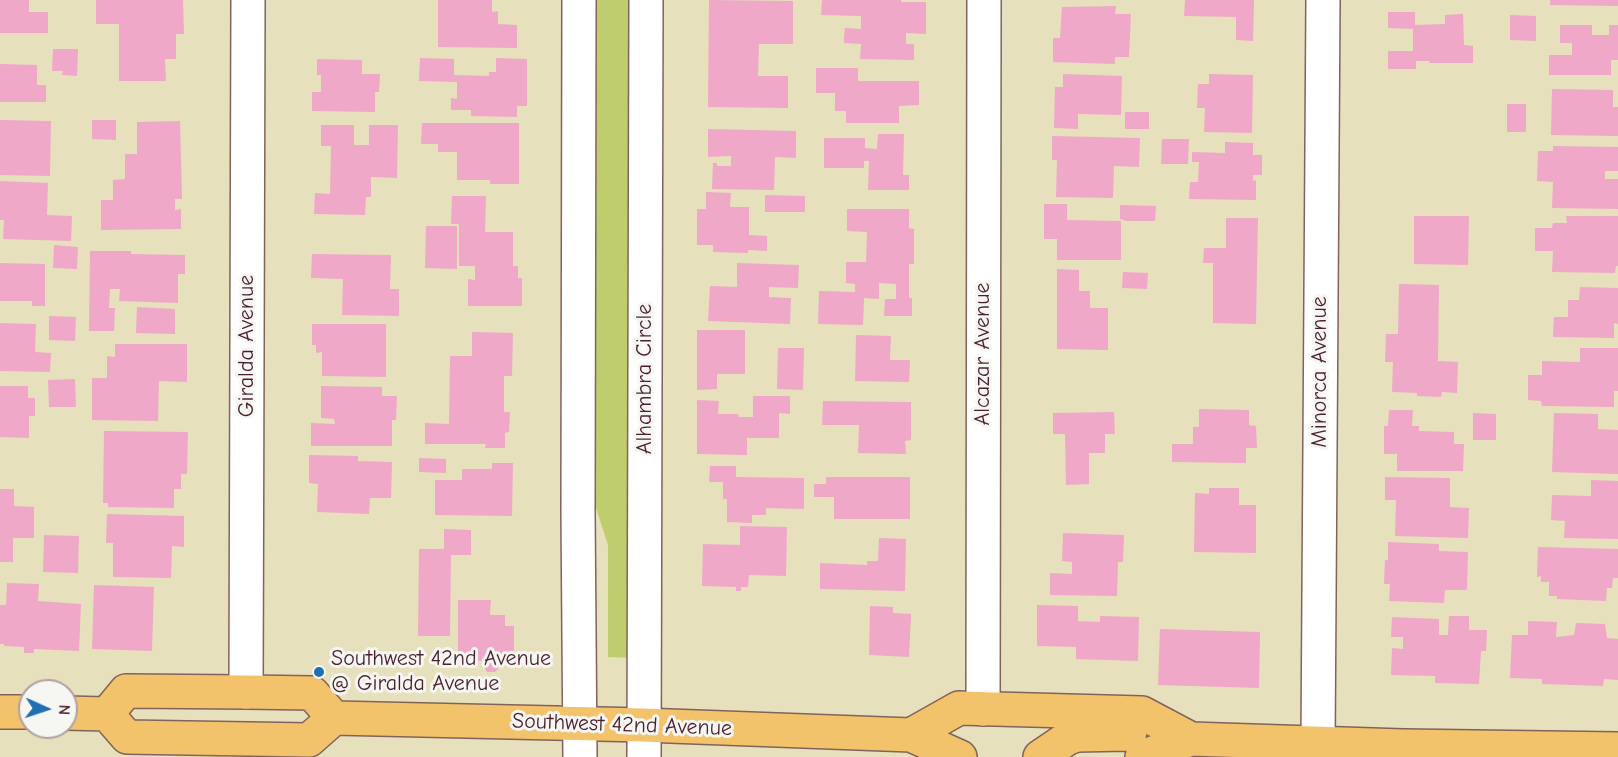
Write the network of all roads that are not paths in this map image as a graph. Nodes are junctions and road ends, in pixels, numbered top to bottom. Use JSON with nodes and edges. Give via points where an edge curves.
{"nodes":[{"id":1,"x":249,"y":0,"type":"edge"},
{"id":2,"x":579,"y":0,"type":"edge"},
{"id":3,"x":646,"y":0,"type":"edge"},
{"id":4,"x":984,"y":0,"type":"edge"},
{"id":5,"x":1323,"y":0,"type":"edge"},
{"id":6,"x":246,"y":692,"type":"junction"},
{"id":7,"x":312,"y":693,"type":"junction"},
{"id":8,"x":983,"y":709,"type":"junction"},
{"id":9,"x":0,"y":712,"type":"edge"},
{"id":10,"x":18,"y":712,"type":"edge"},
{"id":11,"x":78,"y":713,"type":"edge"},
{"id":12,"x":1142,"y":713,"type":"junction"},
{"id":13,"x":107,"y":714,"type":"junction"},
{"id":14,"x":334,"y":718,"type":"junction"},
{"id":15,"x":579,"y":724,"type":"junction"},
{"id":16,"x":643,"y":725,"type":"junction"},
{"id":17,"x":911,"y":735,"type":"junction"},
{"id":18,"x":1191,"y":739,"type":"junction"},
{"id":19,"x":1318,"y":744,"type":"junction"},
{"id":20,"x":186,"y":748,"type":"edge"},
{"id":21,"x":1618,"y":749,"type":"edge"},
{"id":22,"x":1403,"y":751,"type":"edge"},
{"id":23,"x":580,"y":757,"type":"edge"},
{"id":24,"x":644,"y":757,"type":"edge"},
{"id":25,"x":960,"y":757,"type":"edge"},
{"id":26,"x":1041,"y":757,"type":"edge"},
{"id":27,"x":1142,"y":757,"type":"edge"}],
"edges":[{"from":1,"to":6,"type":"street","name":"Giralda Avenue"},
{"from":2,"to":15,"type":"street"},
{"from":3,"to":16,"type":"street","name":"Alhambra Circle"},
{"from":4,"to":8,"type":"street","name":"Alcazar Avenue"},
{"from":5,"to":19,"type":"street","name":"Minorca Avenue"},
{"from":6,"to":7,"type":"main road"},
{"from":6,"to":13,"type":"main road","via":[[126,691]]},
{"from":7,"to":14,"type":"main road"},
{"from":7,"to":20,"type":"main road","via":[[295,712],[228,713],[211,720]]},
{"from":8,"to":12,"type":"main road"},
{"from":8,"to":17,"type":"main road","via":[[959,708]]},
{"from":9,"to":10,"type":"main road"},
{"from":11,"to":13,"type":"main road"},
{"from":12,"to":18,"type":"main road"},
{"from":12,"to":26,"type":"main road","via":[[1131,732],[1077,735]]},
{"from":13,"to":20,"type":"main road","via":[[128,737]]},
{"from":14,"to":15,"type":"main road","name":"Southwest 42nd Avenue"},
{"from":14,"to":20,"type":"main road","via":[[309,740]]},
{"from":15,"to":16,"type":"main road","name":"Southwest 42nd Avenue"},
{"from":15,"to":23,"type":"street"},
{"from":16,"to":17,"type":"main road","name":"Southwest 42nd Avenue"},
{"from":16,"to":24,"type":"street","name":"Alhambra Circle"},
{"from":17,"to":25,"type":"main road","name":"Southwest 42nd Avenue"},
{"from":18,"to":19,"type":"main road"},
{"from":18,"to":27,"type":"main road"},
{"from":19,"to":22,"type":"main road"},
{"from":21,"to":22,"type":"main road"}]}
